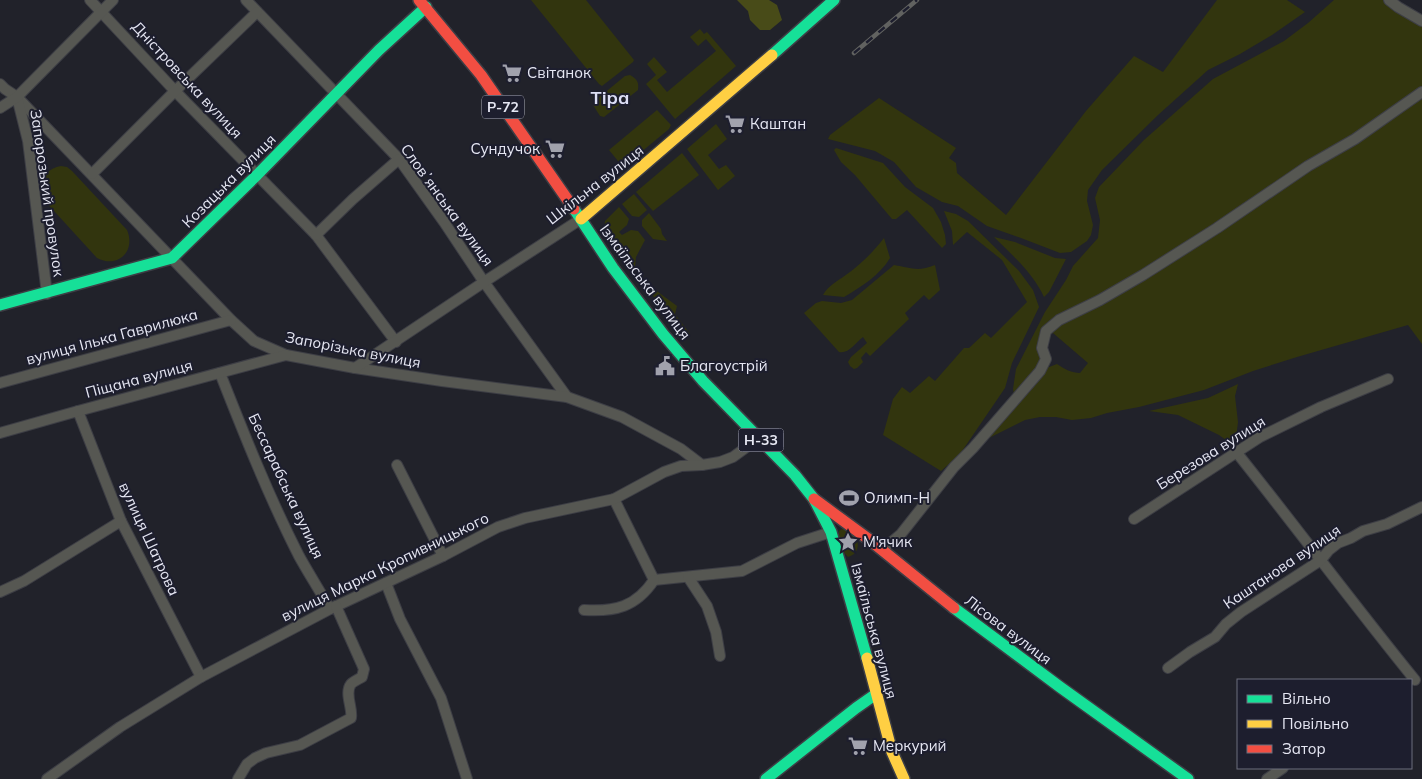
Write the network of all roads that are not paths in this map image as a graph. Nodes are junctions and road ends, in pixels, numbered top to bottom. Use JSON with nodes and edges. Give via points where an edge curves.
{"nodes":[{"id":1,"x":90,"y":0,"type":"edge"},
{"id":2,"x":113,"y":0,"type":"edge"},
{"id":3,"x":246,"y":0,"type":"edge"},
{"id":4,"x":834,"y":0,"type":"edge"},
{"id":5,"x":1389,"y":0,"type":"edge"},
{"id":6,"x":426,"y":2,"type":"edge"},
{"id":7,"x":101,"y":11,"type":"junction"},
{"id":8,"x":257,"y":12,"type":"junction"},
{"id":9,"x":1422,"y":21,"type":"edge"},
{"id":10,"x":0,"y":84,"type":"edge"},
{"id":11,"x":175,"y":91,"type":"junction"},
{"id":12,"x":1422,"y":92,"type":"edge"},
{"id":13,"x":336,"y":94,"type":"junction"},
{"id":14,"x":17,"y":97,"type":"junction"},
{"id":15,"x":0,"y":108,"type":"edge"},
{"id":16,"x":399,"y":159,"type":"junction"},
{"id":17,"x":92,"y":174,"type":"junction"},
{"id":18,"x":256,"y":175,"type":"junction"},
{"id":19,"x":581,"y":219,"type":"junction"},
{"id":20,"x":316,"y":236,"type":"junction"},
{"id":21,"x":172,"y":258,"type":"junction"},
{"id":22,"x":484,"y":282,"type":"junction"},
{"id":23,"x":47,"y":294,"type":"junction"},
{"id":24,"x":0,"y":306,"type":"edge"},
{"id":25,"x":231,"y":320,"type":"junction"},
{"id":26,"x":254,"y":341,"type":"junction"},
{"id":27,"x":396,"y":342,"type":"junction"},
{"id":28,"x":286,"y":355,"type":"junction"},
{"id":29,"x":253,"y":363,"type":"junction"},
{"id":30,"x":355,"y":368,"type":"junction"},
{"id":31,"x":220,"y":373,"type":"junction"},
{"id":32,"x":1388,"y":379,"type":"dead end"},
{"id":33,"x":0,"y":383,"type":"edge"},
{"id":34,"x":567,"y":397,"type":"junction"},
{"id":35,"x":78,"y":411,"type":"junction"},
{"id":36,"x":0,"y":433,"type":"edge"},
{"id":37,"x":759,"y":438,"type":"junction"},
{"id":38,"x":1237,"y":452,"type":"junction"},
{"id":39,"x":396,"y":465,"type":"dead end"},
{"id":40,"x":702,"y":466,"type":"junction"},
{"id":41,"x":614,"y":499,"type":"junction"},
{"id":42,"x":814,"y":499,"type":"junction"},
{"id":43,"x":1422,"y":507,"type":"edge"},
{"id":44,"x":1134,"y":519,"type":"dead end"},
{"id":45,"x":121,"y":521,"type":"junction"},
{"id":46,"x":831,"y":532,"type":"junction"},
{"id":47,"x":882,"y":550,"type":"junction"},
{"id":48,"x":442,"y":556,"type":"junction"},
{"id":49,"x":1321,"y":560,"type":"junction"},
{"id":50,"x":688,"y":577,"type":"junction"},
{"id":51,"x":654,"y":580,"type":"junction"},
{"id":52,"x":386,"y":584,"type":"junction"},
{"id":53,"x":0,"y":592,"type":"edge"},
{"id":54,"x":333,"y":608,"type":"junction"},
{"id":55,"x":584,"y":610,"type":"dead end"},
{"id":56,"x":720,"y":656,"type":"dead end"},
{"id":57,"x":1168,"y":668,"type":"dead end"},
{"id":58,"x":202,"y":677,"type":"junction"},
{"id":59,"x":1418,"y":678,"type":"edge"},
{"id":60,"x":876,"y":694,"type":"junction"},
{"id":61,"x":1282,"y":769,"type":"edge"},
{"id":62,"x":47,"y":779,"type":"edge"},
{"id":63,"x":238,"y":779,"type":"edge"},
{"id":64,"x":467,"y":779,"type":"edge"},
{"id":65,"x":766,"y":779,"type":"edge"},
{"id":66,"x":904,"y":779,"type":"edge"},
{"id":67,"x":1188,"y":779,"type":"edge"},
{"id":68,"x":1268,"y":779,"type":"edge"}],
"edges":[{"from":1,"to":7,"type":"street","name":"Дністровська вулиця"},
{"from":2,"to":7,"type":"street"},
{"from":3,"to":8,"type":"street","name":"Словʼянська вулиця"},
{"from":4,"to":19,"type":"main road","name":"Шкільна вулиця"},
{"from":5,"to":9,"type":"street"},
{"from":6,"to":13,"type":"main road","name":"Козацька вулиця"},
{"from":6,"to":19,"type":"main road","name":"Ізмаїльська вулиця","number":"Р-72"},
{"from":7,"to":11,"type":"street","name":"Дністровська вулиця"},
{"from":7,"to":14,"type":"street"},
{"from":8,"to":11,"type":"street"},
{"from":8,"to":13,"type":"street","name":"Словʼянська вулиця"},
{"from":10,"to":14,"type":"street","name":"Запорізька вулиця"},
{"from":11,"to":17,"type":"street"},
{"from":11,"to":18,"type":"street","name":"Дністровська вулиця"},
{"from":12,"to":47,"type":"street","via":[[1209,233],[1100,300],[1059,320],[1046,331],[1042,348],[1046,359],[1040,371],[954,467],[901,534]]},
{"from":13,"to":16,"type":"street","name":"Словʼянська вулиця"},
{"from":13,"to":18,"type":"main road","name":"Козацька вулиця"},
{"from":14,"to":15,"type":"street"},
{"from":14,"to":17,"type":"street","name":"Запорізька вулиця"},
{"from":14,"to":23,"type":"street","name":"Запорозький провулок","via":[[28,141]]},
{"from":16,"to":20,"type":"street"},
{"from":16,"to":22,"type":"street","name":"Словʼянська вулиця"},
{"from":17,"to":21,"type":"street","name":"Запорізька вулиця"},
{"from":18,"to":20,"type":"street","name":"Дністровська вулиця"},
{"from":18,"to":21,"type":"main road","name":"Козацька вулиця"},
{"from":19,"to":22,"type":"street","name":"Шкільна вулиця"},
{"from":19,"to":37,"type":"main road","name":"Ізмаїльська вулиця","number":"Н-33","via":[[663,334],[702,381]]},
{"from":20,"to":27,"type":"street","name":"Дністровська вулиця"},
{"from":21,"to":23,"type":"main road","name":"Козацька вулиця"},
{"from":21,"to":25,"type":"street","name":"Запорізька вулиця"},
{"from":22,"to":27,"type":"street","name":"Шкільна вулиця"},
{"from":22,"to":34,"type":"street","name":"Словʼянська вулиця"},
{"from":23,"to":24,"type":"main road","name":"Козацька вулиця"},
{"from":25,"to":26,"type":"street","name":"Запорізька вулиця"},
{"from":25,"to":33,"type":"street","name":"вулиця Ілька Гаврилюка"},
{"from":26,"to":28,"type":"street","name":"Запорізька вулиця"},
{"from":26,"to":29,"type":"street","via":[[259,352]]},
{"from":27,"to":30,"type":"street","name":"Шкільна вулиця"},
{"from":28,"to":29,"type":"street","name":"Піщана вулиця"},
{"from":28,"to":30,"type":"street","name":"Запорізька вулиця"},
{"from":29,"to":31,"type":"street","name":"Піщана вулиця"},
{"from":30,"to":34,"type":"street","name":"Запорізька вулиця"},
{"from":31,"to":35,"type":"street","name":"Піщана вулиця"},
{"from":31,"to":54,"type":"street","name":"Бессарабська вулиця","via":[[272,499],[300,556]]},
{"from":32,"to":38,"type":"street","name":"Березова вулиця","via":[[1321,407]]},
{"from":34,"to":40,"type":"street","name":"Запорізька вулиця","via":[[622,417],[681,449]]},
{"from":35,"to":36,"type":"street","name":"Піщана вулиця"},
{"from":35,"to":45,"type":"street","name":"вулиця Шатрова"},
{"from":37,"to":40,"type":"street","name":"вулиця Марка Кропивницького","via":[[733,457]]},
{"from":37,"to":42,"type":"main road","name":"Ізмаїльська вулиця","number":"Н-33"},
{"from":38,"to":44,"type":"street","name":"Березова вулиця"},
{"from":38,"to":49,"type":"street"},
{"from":39,"to":48,"type":"street"},
{"from":40,"to":41,"type":"street","name":"вулиця Марка Кропивницького","via":[[681,466],[664,472]]},
{"from":41,"to":48,"type":"street","name":"вулиця Марка Кропивницького","via":[[525,518],[498,527]]},
{"from":41,"to":51,"type":"street"},
{"from":42,"to":46,"type":"main road","name":"Ізмаїльська вулиця","number":"Н-33"},
{"from":42,"to":47,"type":"main road","name":"Лісова вулиця"},
{"from":43,"to":49,"type":"street","name":"Каштанова вулиця","via":[[1338,543]]},
{"from":45,"to":53,"type":"street","via":[[24,581]]},
{"from":45,"to":58,"type":"street","name":"вулиця Шатрова"},
{"from":46,"to":50,"type":"street","via":[[797,543],[742,571]]},
{"from":46,"to":60,"type":"main road","name":"Ізмаїльська вулиця","number":"Н-33"},
{"from":47,"to":67,"type":"main road","name":"Лісова вулиця","via":[[956,610]]},
{"from":48,"to":52,"type":"street","name":"вулиця Марка Кропивницького"},
{"from":49,"to":57,"type":"street","name":"Каштанова вулиця","via":[[1241,612],[1215,637]]},
{"from":49,"to":59,"type":"street","via":[[1361,614]]},
{"from":50,"to":51,"type":"street"},
{"from":50,"to":56,"type":"street","via":[[707,606]]},
{"from":51,"to":55,"type":"street","via":[[630,604],[616,609]]},
{"from":52,"to":54,"type":"street","name":"вулиця Марка Кропивницького"},
{"from":52,"to":64,"type":"street","via":[[440,698]]},
{"from":54,"to":58,"type":"street","name":"вулиця Марка Кропивницького"},
{"from":54,"to":63,"type":"street","name":"Бессарабська вулиця","via":[[364,669],[362,677],[349,688],[351,718],[300,745],[255,758]]},
{"from":58,"to":62,"type":"street","name":"вулиця Марка Кропивницького"},
{"from":60,"to":65,"type":"main road"},
{"from":60,"to":66,"type":"main road","name":"Ізмаїльська вулиця","number":"Н-33","via":[[892,752]]},
{"from":61,"to":68,"type":"street"}]}
